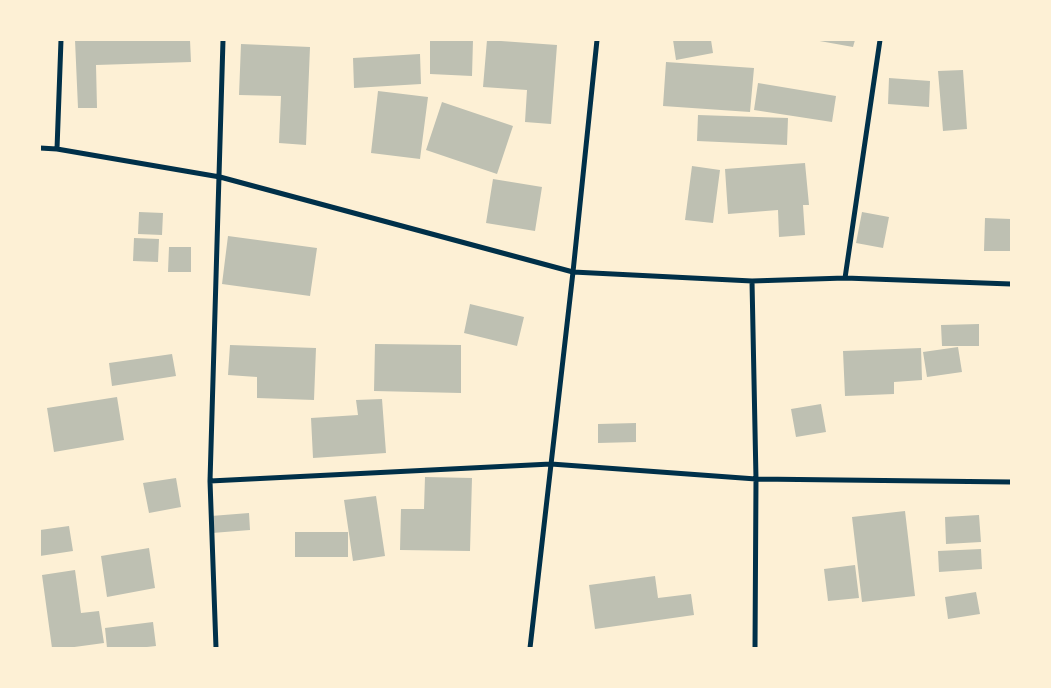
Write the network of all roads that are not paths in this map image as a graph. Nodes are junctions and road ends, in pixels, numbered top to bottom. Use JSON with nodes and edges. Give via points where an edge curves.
{"nodes":[{"id":1,"x":61,"y":40,"type":"edge"},
{"id":2,"x":224,"y":40,"type":"edge"},
{"id":3,"x":597,"y":40,"type":"edge"},
{"id":4,"x":880,"y":40,"type":"edge"},
{"id":5,"x":40,"y":148,"type":"edge"},
{"id":6,"x":57,"y":149,"type":"junction"},
{"id":7,"x":220,"y":177,"type":"junction"},
{"id":8,"x":573,"y":272,"type":"junction"},
{"id":9,"x":845,"y":278,"type":"junction"},
{"id":10,"x":752,"y":281,"type":"junction"},
{"id":11,"x":1011,"y":284,"type":"edge"},
{"id":12,"x":551,"y":464,"type":"junction"},
{"id":13,"x":756,"y":479,"type":"junction"},
{"id":14,"x":210,"y":481,"type":"junction"},
{"id":15,"x":1011,"y":482,"type":"edge"},
{"id":16,"x":216,"y":648,"type":"edge"},
{"id":17,"x":530,"y":648,"type":"edge"},
{"id":18,"x":755,"y":648,"type":"edge"}],
"edges":[{"from":1,"to":6,"type":"street"},
{"from":2,"to":7,"type":"street"},
{"from":3,"to":8,"type":"street"},
{"from":4,"to":9,"type":"street"},
{"from":5,"to":6,"type":"street"},
{"from":6,"to":7,"type":"street"},
{"from":7,"to":8,"type":"street"},
{"from":7,"to":14,"type":"street"},
{"from":8,"to":10,"type":"street"},
{"from":8,"to":12,"type":"street"},
{"from":9,"to":10,"type":"street"},
{"from":9,"to":11,"type":"street"},
{"from":10,"to":13,"type":"street"},
{"from":12,"to":13,"type":"street"},
{"from":12,"to":14,"type":"street"},
{"from":12,"to":17,"type":"street"},
{"from":13,"to":15,"type":"street"},
{"from":13,"to":18,"type":"street"},
{"from":14,"to":16,"type":"street"}]}
